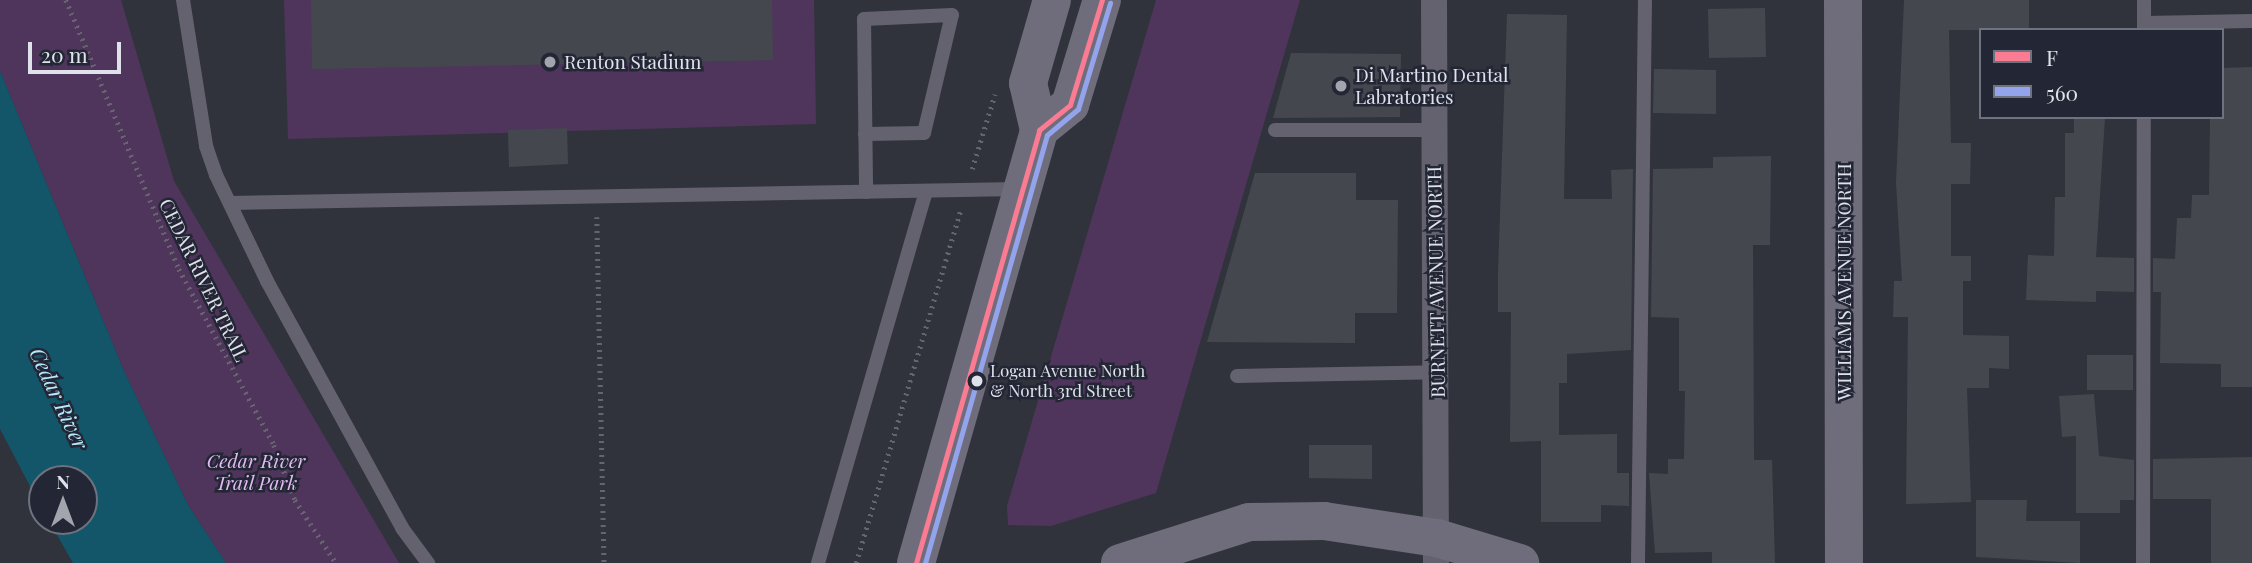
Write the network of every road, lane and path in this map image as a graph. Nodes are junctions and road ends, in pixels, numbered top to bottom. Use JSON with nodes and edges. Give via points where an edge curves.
{"nodes":[{"id":1,"x":66,"y":0,"type":"edge"},
{"id":2,"x":183,"y":0,"type":"edge"},
{"id":3,"x":1052,"y":0,"type":"edge"},
{"id":4,"x":1102,"y":0,"type":"edge"},
{"id":5,"x":1434,"y":0,"type":"edge"},
{"id":6,"x":1645,"y":0,"type":"edge"},
{"id":7,"x":1843,"y":0,"type":"edge"},
{"id":8,"x":2144,"y":0,"type":"edge"},
{"id":9,"x":2252,"y":21,"type":"edge"},
{"id":10,"x":2144,"y":26,"type":"edge"},
{"id":11,"x":998,"y":86,"type":"dead end"},
{"id":12,"x":2144,"y":119,"type":"edge"},
{"id":13,"x":1039,"y":130,"type":"junction"},
{"id":14,"x":1275,"y":130,"type":"dead end"},
{"id":15,"x":1435,"y":130,"type":"junction"},
{"id":16,"x":865,"y":134,"type":"junction"},
{"id":17,"x":1021,"y":189,"type":"junction"},
{"id":18,"x":966,"y":190,"type":"junction"},
{"id":19,"x":926,"y":191,"type":"junction"},
{"id":20,"x":866,"y":192,"type":"junction"},
{"id":21,"x":597,"y":197,"type":"junction"},
{"id":22,"x":230,"y":203,"type":"junction"},
{"id":23,"x":1437,"y":372,"type":"junction"},
{"id":24,"x":1237,"y":376,"type":"dead end"},
{"id":25,"x":1436,"y":550,"type":"edge"},
{"id":26,"x":1151,"y":556,"type":"edge"},
{"id":27,"x":336,"y":563,"type":"edge"},
{"id":28,"x":428,"y":563,"type":"edge"},
{"id":29,"x":604,"y":563,"type":"edge"},
{"id":30,"x":818,"y":563,"type":"edge"},
{"id":31,"x":856,"y":563,"type":"edge"},
{"id":32,"x":916,"y":563,"type":"edge"},
{"id":33,"x":1120,"y":563,"type":"edge"},
{"id":34,"x":1520,"y":563,"type":"edge"},
{"id":35,"x":1638,"y":563,"type":"edge"},
{"id":36,"x":1844,"y":563,"type":"edge"},
{"id":37,"x":2143,"y":563,"type":"edge"}],
"edges":[{"from":1,"to":27,"type":"path","name":"CEDAR RIVER TRAIL","via":[[179,269],[274,444],[295,500]]},
{"from":2,"to":22,"type":"lane","via":[[206,146]]},
{"from":3,"to":13,"type":"main road","via":[[1028,83]]},
{"from":4,"to":13,"type":"main road","via":[[1070,105]]},
{"from":5,"to":15,"type":"street","name":"BURNETT AVENUE NORTH"},
{"from":6,"to":35,"type":"lane"},
{"from":7,"to":36,"type":"main road","name":"WILLIAMS AVENUE NORTH"},
{"from":8,"to":10,"type":"lane"},
{"from":9,"to":10,"type":"lane"},
{"from":11,"to":18,"type":"path"},
{"from":12,"to":37,"type":"lane"},
{"from":13,"to":17,"type":"main road"},
{"from":14,"to":15,"type":"lane"},
{"from":15,"to":23,"type":"street","name":"BURNETT AVENUE NORTH"},
{"from":16,"to":16,"type":"lane","via":[[864,19],[952,15],[924,133]]},
{"from":16,"to":20,"type":"lane"},
{"from":17,"to":18,"type":"lane"},
{"from":17,"to":32,"type":"main road"},
{"from":18,"to":19,"type":"lane"},
{"from":18,"to":31,"type":"path"},
{"from":19,"to":20,"type":"lane"},
{"from":19,"to":30,"type":"lane"},
{"from":20,"to":21,"type":"lane"},
{"from":21,"to":22,"type":"lane"},
{"from":21,"to":29,"type":"path"},
{"from":22,"to":28,"type":"lane","via":[[402,528]]},
{"from":23,"to":24,"type":"lane"},
{"from":23,"to":25,"type":"street","name":"BURNETT AVENUE NORTH"},
{"from":25,"to":26,"type":"main road","via":[[1324,521],[1249,522]]},
{"from":25,"to":34,"type":"main road"},
{"from":26,"to":33,"type":"main road"}]}
